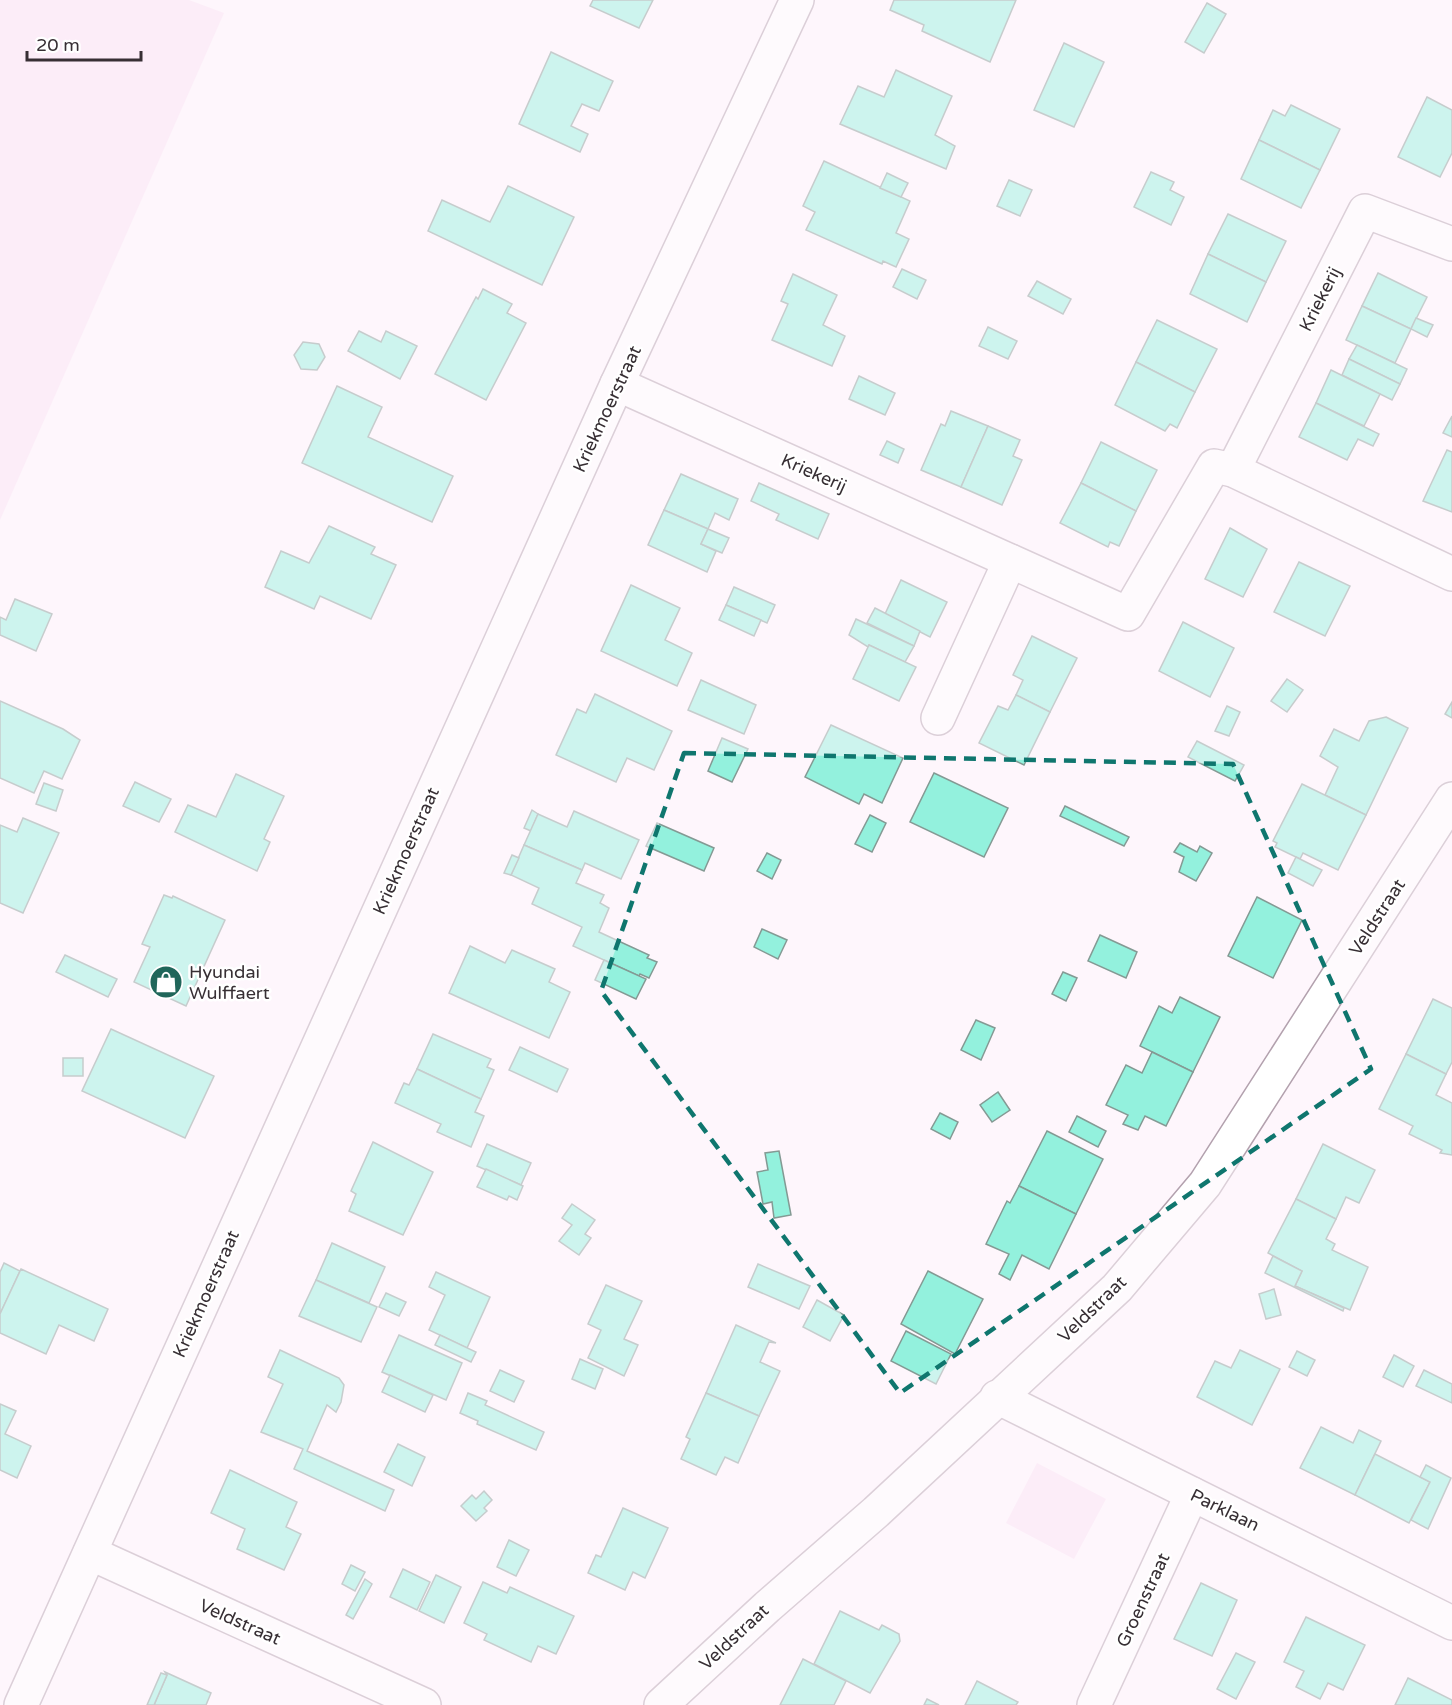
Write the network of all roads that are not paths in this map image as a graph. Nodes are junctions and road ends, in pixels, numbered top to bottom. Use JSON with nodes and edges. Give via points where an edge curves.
{"nodes":[{"id":1,"x":797,"y":0,"type":"edge"},
{"id":2,"x":1452,"y":244,"type":"edge"},
{"id":3,"x":617,"y":384,"type":"junction"},
{"id":4,"x":1233,"y":470,"type":"junction"},
{"id":5,"x":1011,"y":561,"type":"junction"},
{"id":6,"x":1452,"y":574,"type":"edge"},
{"id":7,"x":938,"y":718,"type":"dead end"},
{"id":8,"x":1452,"y":799,"type":"edge"},
{"id":9,"x":1442,"y":831,"type":"edge"},
{"id":10,"x":997,"y":1398,"type":"junction"},
{"id":11,"x":1192,"y":1494,"type":"junction"},
{"id":12,"x":90,"y":1553,"type":"junction"},
{"id":13,"x":1452,"y":1623,"type":"edge"},
{"id":14,"x":21,"y":1705,"type":"edge"},
{"id":15,"x":424,"y":1705,"type":"edge"},
{"id":16,"x":661,"y":1705,"type":"edge"},
{"id":17,"x":1094,"y":1705,"type":"edge"}],
"edges":[{"from":1,"to":3,"type":"street","name":"Kriekmoerstraat"},
{"from":2,"to":4,"type":"street","name":"Kriekerij","via":[[1365,211]]},
{"from":3,"to":5,"type":"street","name":"Kriekerij"},
{"from":3,"to":12,"type":"street","name":"Kriekmoerstraat"},
{"from":4,"to":5,"type":"street","name":"Kriekerij","via":[[1214,466],[1128,614]]},
{"from":4,"to":6,"type":"street"},
{"from":5,"to":7,"type":"street"},
{"from":8,"to":9,"type":"street","name":"Veldstraat"},
{"from":9,"to":10,"type":"street","name":"Veldstraat","via":[[1206,1184],[1117,1288]]},
{"from":10,"to":11,"type":"street","name":"Parklaan"},
{"from":10,"to":16,"type":"street","name":"Veldstraat"},
{"from":11,"to":13,"type":"street","name":"Parklaan"},
{"from":11,"to":17,"type":"street","name":"Groenstraat"},
{"from":12,"to":14,"type":"street","name":"Kriekmoerstraat"},
{"from":12,"to":15,"type":"street","name":"Veldstraat"}]}
